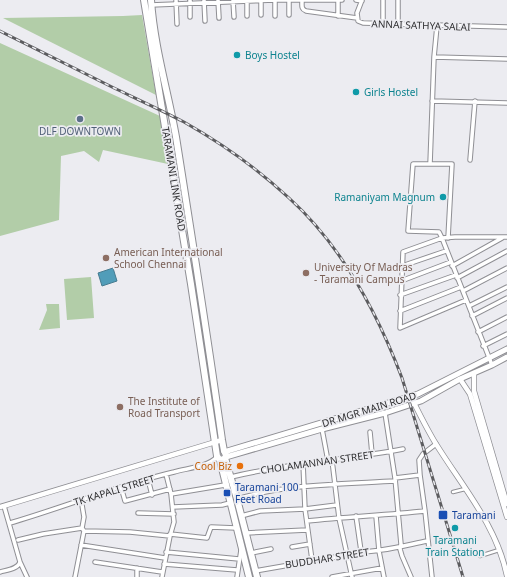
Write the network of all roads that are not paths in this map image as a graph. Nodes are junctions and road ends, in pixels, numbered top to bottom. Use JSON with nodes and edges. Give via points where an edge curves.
{"nodes":[{"id":1,"x":144,"y":0,"type":"edge"},
{"id":2,"x":261,"y":0,"type":"edge"},
{"id":3,"x":275,"y":0,"type":"edge"},
{"id":4,"x":289,"y":0,"type":"edge"},
{"id":5,"x":338,"y":0,"type":"edge"},
{"id":6,"x":342,"y":0,"type":"edge"},
{"id":7,"x":356,"y":0,"type":"edge"},
{"id":8,"x":362,"y":0,"type":"edge"},
{"id":9,"x":383,"y":0,"type":"edge"},
{"id":10,"x":398,"y":0,"type":"edge"},
{"id":11,"x":218,"y":1,"type":"edge"},
{"id":12,"x":233,"y":1,"type":"edge"},
{"id":13,"x":247,"y":1,"type":"edge"},
{"id":14,"x":302,"y":1,"type":"junction"},
{"id":15,"x":151,"y":2,"type":"edge"},
{"id":16,"x":176,"y":2,"type":"edge"},
{"id":17,"x":190,"y":2,"type":"edge"},
{"id":18,"x":204,"y":2,"type":"edge"},
{"id":19,"x":261,"y":15,"type":"dead end"},
{"id":20,"x":289,"y":15,"type":"dead end"},
{"id":21,"x":247,"y":16,"type":"dead end"},
{"id":22,"x":275,"y":16,"type":"dead end"},
{"id":23,"x":338,"y":16,"type":"junction"},
{"id":24,"x":234,"y":17,"type":"dead end"},
{"id":25,"x":190,"y":18,"type":"dead end"},
{"id":26,"x":219,"y":18,"type":"dead end"},
{"id":27,"x":357,"y":18,"type":"junction"},
{"id":28,"x":205,"y":21,"type":"dead end"},
{"id":29,"x":177,"y":24,"type":"dead end"},
{"id":30,"x":383,"y":24,"type":"junction"},
{"id":31,"x":398,"y":25,"type":"junction"},
{"id":32,"x":437,"y":26,"type":"junction"},
{"id":33,"x":507,"y":27,"type":"edge"},
{"id":34,"x":434,"y":57,"type":"junction"},
{"id":35,"x":507,"y":59,"type":"edge"},
{"id":36,"x":432,"y":102,"type":"junction"},
{"id":37,"x":475,"y":102,"type":"junction"},
{"id":38,"x":507,"y":103,"type":"edge"},
{"id":39,"x":470,"y":160,"type":"dead end"},
{"id":40,"x":430,"y":164,"type":"junction"},
{"id":41,"x":505,"y":237,"type":"edge"},
{"id":42,"x":442,"y":238,"type":"junction"},
{"id":43,"x":448,"y":238,"type":"junction"},
{"id":44,"x":446,"y":251,"type":"junction"},
{"id":45,"x":507,"y":252,"type":"edge"},
{"id":46,"x":452,"y":264,"type":"junction"},
{"id":47,"x":402,"y":266,"type":"junction"},
{"id":48,"x":507,"y":268,"type":"edge"},
{"id":49,"x":457,"y":277,"type":"junction"},
{"id":50,"x":401,"y":281,"type":"junction"},
{"id":51,"x":507,"y":287,"type":"edge"},
{"id":52,"x":462,"y":289,"type":"junction"},
{"id":53,"x":400,"y":295,"type":"junction"},
{"id":54,"x":507,"y":298,"type":"edge"},
{"id":55,"x":466,"y":300,"type":"junction"},
{"id":56,"x":469,"y":306,"type":"junction"},
{"id":57,"x":400,"y":311,"type":"junction"},
{"id":58,"x":472,"y":316,"type":"junction"},
{"id":59,"x":507,"y":317,"type":"edge"},
{"id":60,"x":478,"y":332,"type":"junction"},
{"id":61,"x":507,"y":334,"type":"edge"},
{"id":62,"x":483,"y":346,"type":"junction"},
{"id":63,"x":507,"y":349,"type":"edge"},
{"id":64,"x":507,"y":357,"type":"edge"},
{"id":65,"x":488,"y":359,"type":"junction"},
{"id":66,"x":492,"y":365,"type":"junction"},
{"id":67,"x":474,"y":373,"type":"junction"},
{"id":68,"x":460,"y":379,"type":"junction"},
{"id":69,"x":412,"y":396,"type":"junction"},
{"id":70,"x":414,"y":403,"type":"junction"},
{"id":71,"x":385,"y":414,"type":"junction"},
{"id":72,"x":322,"y":429,"type":"junction"},
{"id":73,"x":370,"y":432,"type":"dead end"},
{"id":74,"x":218,"y":441,"type":"junction"},
{"id":75,"x":436,"y":444,"type":"junction"},
{"id":76,"x":403,"y":449,"type":"dead end"},
{"id":77,"x":392,"y":452,"type":"junction"},
{"id":78,"x":372,"y":454,"type":"junction"},
{"id":79,"x":222,"y":456,"type":"junction"},
{"id":80,"x":330,"y":460,"type":"junction"},
{"id":81,"x":303,"y":463,"type":"junction"},
{"id":82,"x":166,"y":474,"type":"junction"},
{"id":83,"x":420,"y":475,"type":"junction"},
{"id":84,"x":231,"y":477,"type":"junction"},
{"id":85,"x":148,"y":479,"type":"junction"},
{"id":86,"x":395,"y":479,"type":"junction"},
{"id":87,"x":335,"y":484,"type":"junction"},
{"id":88,"x":225,"y":485,"type":"junction"},
{"id":89,"x":122,"y":487,"type":"junction"},
{"id":90,"x":304,"y":487,"type":"junction"},
{"id":91,"x":466,"y":488,"type":"junction"},
{"id":92,"x":170,"y":489,"type":"junction"},
{"id":93,"x":453,"y":492,"type":"dead end"},
{"id":94,"x":171,"y":494,"type":"junction"},
{"id":95,"x":152,"y":495,"type":"junction"},
{"id":96,"x":81,"y":499,"type":"junction"},
{"id":97,"x":237,"y":499,"type":"junction"},
{"id":98,"x":230,"y":503,"type":"junction"},
{"id":99,"x":507,"y":504,"type":"edge"},
{"id":100,"x":337,"y":505,"type":"junction"},
{"id":101,"x":2,"y":506,"type":"edge"},
{"id":102,"x":173,"y":507,"type":"junction"},
{"id":103,"x":305,"y":509,"type":"junction"},
{"id":104,"x":425,"y":511,"type":"junction"},
{"id":105,"x":138,"y":513,"type":"dead end"},
{"id":106,"x":174,"y":514,"type":"junction"},
{"id":107,"x":397,"y":514,"type":"junction"},
{"id":108,"x":241,"y":516,"type":"junction"},
{"id":109,"x":356,"y":516,"type":"junction"},
{"id":110,"x":376,"y":516,"type":"junction"},
{"id":111,"x":507,"y":517,"type":"edge"},
{"id":112,"x":339,"y":518,"type":"junction"},
{"id":113,"x":307,"y":521,"type":"junction"},
{"id":114,"x":10,"y":523,"type":"junction"},
{"id":115,"x":236,"y":528,"type":"junction"},
{"id":116,"x":83,"y":530,"type":"junction"},
{"id":117,"x":308,"y":530,"type":"junction"},
{"id":118,"x":246,"y":533,"type":"junction"},
{"id":119,"x":170,"y":535,"type":"junction"},
{"id":120,"x":18,"y":540,"type":"dead end"},
{"id":121,"x":427,"y":541,"type":"junction"},
{"id":122,"x":310,"y":544,"type":"junction"},
{"id":123,"x":81,"y":545,"type":"junction"},
{"id":124,"x":292,"y":547,"type":"dead end"},
{"id":125,"x":400,"y":547,"type":"junction"},
{"id":126,"x":242,"y":549,"type":"junction"},
{"id":127,"x":272,"y":549,"type":"dead end"},
{"id":128,"x":499,"y":550,"type":"junction"},
{"id":129,"x":361,"y":551,"type":"junction"},
{"id":130,"x":379,"y":551,"type":"junction"},
{"id":131,"x":166,"y":552,"type":"junction"},
{"id":132,"x":251,"y":553,"type":"junction"},
{"id":133,"x":347,"y":555,"type":"junction"},
{"id":134,"x":480,"y":556,"type":"dead end"},
{"id":135,"x":165,"y":558,"type":"junction"},
{"id":136,"x":239,"y":559,"type":"junction"},
{"id":137,"x":312,"y":560,"type":"junction"},
{"id":138,"x":20,"y":562,"type":"junction"},
{"id":139,"x":95,"y":562,"type":"dead end"},
{"id":140,"x":164,"y":564,"type":"junction"},
{"id":141,"x":137,"y":568,"type":"junction"},
{"id":142,"x":382,"y":568,"type":"junction"},
{"id":143,"x":237,"y":570,"type":"junction"},
{"id":144,"x":0,"y":572,"type":"edge"},
{"id":145,"x":162,"y":572,"type":"junction"},
{"id":146,"x":256,"y":574,"type":"edge"},
{"id":147,"x":352,"y":575,"type":"edge"},
{"id":148,"x":507,"y":576,"type":"edge"},
{"id":149,"x":27,"y":577,"type":"edge"},
{"id":150,"x":75,"y":577,"type":"edge"},
{"id":151,"x":137,"y":577,"type":"edge"},
{"id":152,"x":162,"y":577,"type":"edge"},
{"id":153,"x":237,"y":577,"type":"edge"},
{"id":154,"x":249,"y":577,"type":"edge"},
{"id":155,"x":332,"y":577,"type":"edge"},
{"id":156,"x":384,"y":577,"type":"edge"},
{"id":157,"x":411,"y":577,"type":"edge"},
{"id":158,"x":432,"y":577,"type":"edge"}],
"edges":[{"from":1,"to":74,"type":"main road","name":"TARAMANI LINK ROAD"},
{"from":2,"to":3,"type":"street"},
{"from":2,"to":13,"type":"street"},
{"from":2,"to":19,"type":"street"},
{"from":3,"to":4,"type":"street"},
{"from":3,"to":22,"type":"street"},
{"from":4,"to":14,"type":"street"},
{"from":4,"to":20,"type":"street"},
{"from":5,"to":6,"type":"street"},
{"from":5,"to":14,"type":"street"},
{"from":5,"to":23,"type":"street"},
{"from":7,"to":8,"type":"street"},
{"from":8,"to":27,"type":"street","name":"ANNAI SATHYA SALAI"},
{"from":9,"to":30,"type":"street"},
{"from":10,"to":31,"type":"street"},
{"from":11,"to":12,"type":"street"},
{"from":11,"to":18,"type":"street"},
{"from":11,"to":26,"type":"street"},
{"from":12,"to":13,"type":"street"},
{"from":12,"to":24,"type":"street"},
{"from":13,"to":21,"type":"street"},
{"from":14,"to":23,"type":"street","via":[[303,10]]},
{"from":15,"to":16,"type":"street"},
{"from":15,"to":74,"type":"main road","name":"TARAMANI LINK ROAD","via":[[202,295]]},
{"from":16,"to":17,"type":"street"},
{"from":16,"to":29,"type":"street"},
{"from":17,"to":18,"type":"street"},
{"from":17,"to":25,"type":"street"},
{"from":18,"to":28,"type":"street"},
{"from":23,"to":27,"type":"street"},
{"from":27,"to":30,"type":"street","name":"ANNAI SATHYA SALAI","via":[[363,23]]},
{"from":30,"to":31,"type":"street","name":"ANNAI SATHYA SALAI"},
{"from":31,"to":32,"type":"street","name":"ANNAI SATHYA SALAI"},
{"from":32,"to":33,"type":"street","name":"ANNAI SATHYA SALAI"},
{"from":32,"to":34,"type":"street"},
{"from":34,"to":35,"type":"street"},
{"from":34,"to":36,"type":"street"},
{"from":36,"to":37,"type":"street"},
{"from":36,"to":40,"type":"street"},
{"from":37,"to":38,"type":"street"},
{"from":37,"to":39,"type":"street"},
{"from":40,"to":42,"type":"street","via":[[413,164],[408,231],[439,232]]},
{"from":40,"to":43,"type":"street","via":[[452,164]]},
{"from":41,"to":43,"type":"street"},
{"from":41,"to":46,"type":"street"},
{"from":42,"to":43,"type":"street"},
{"from":42,"to":44,"type":"street"},
{"from":42,"to":47,"type":"street","via":[[403,252]]},
{"from":44,"to":46,"type":"street"},
{"from":44,"to":47,"type":"street"},
{"from":45,"to":49,"type":"street"},
{"from":46,"to":49,"type":"street"},
{"from":46,"to":50,"type":"street"},
{"from":47,"to":50,"type":"street"},
{"from":48,"to":52,"type":"street"},
{"from":49,"to":52,"type":"street"},
{"from":49,"to":53,"type":"street"},
{"from":50,"to":53,"type":"street"},
{"from":51,"to":56,"type":"street"},
{"from":52,"to":55,"type":"street"},
{"from":52,"to":57,"type":"street"},
{"from":53,"to":57,"type":"street"},
{"from":54,"to":58,"type":"street"},
{"from":55,"to":56,"type":"street"},
{"from":55,"to":57,"type":"street","via":[[400,328]]},
{"from":56,"to":58,"type":"street"},
{"from":58,"to":60,"type":"street"},
{"from":59,"to":60,"type":"street"},
{"from":60,"to":62,"type":"street"},
{"from":61,"to":62,"type":"street"},
{"from":62,"to":65,"type":"street"},
{"from":63,"to":65,"type":"main road","name":"DR MGR MAIN ROAD"},
{"from":64,"to":66,"type":"main road","name":"DR MGR MAIN ROAD"},
{"from":65,"to":66,"type":"street"},
{"from":65,"to":69,"type":"main road","name":"DR MGR MAIN ROAD"},
{"from":66,"to":67,"type":"main road","name":"DR MGR MAIN ROAD"},
{"from":67,"to":68,"type":"main road","name":"DR MGR MAIN ROAD"},
{"from":67,"to":99,"type":"street","via":[[474,391]]},
{"from":68,"to":70,"type":"main road","name":"DR MGR MAIN ROAD"},
{"from":68,"to":111,"type":"street","via":[[470,394]]},
{"from":69,"to":70,"type":"street"},
{"from":69,"to":79,"type":"main road","name":"DR MGR MAIN ROAD"},
{"from":70,"to":71,"type":"main road","name":"DR MGR MAIN ROAD"},
{"from":70,"to":75,"type":"street"},
{"from":71,"to":72,"type":"main road","name":"DR MGR MAIN ROAD"},
{"from":71,"to":77,"type":"street"},
{"from":72,"to":79,"type":"main road","name":"DR MGR MAIN ROAD"},
{"from":72,"to":80,"type":"street"},
{"from":73,"to":78,"type":"street"},
{"from":74,"to":79,"type":"main road","name":"TARAMANI LINK ROAD"},
{"from":74,"to":101,"type":"street"},
{"from":75,"to":83,"type":"street","via":[[419,460]]},
{"from":75,"to":91,"type":"street"},
{"from":76,"to":77,"type":"street","name":"CHOLAMANNAN STREET"},
{"from":77,"to":78,"type":"street","name":"CHOLAMANNAN STREET"},
{"from":77,"to":86,"type":"street"},
{"from":78,"to":80,"type":"street","name":"CHOLAMANNAN STREET"},
{"from":79,"to":82,"type":"street","name":"TK KAPALI STREET","via":[[207,464]]},
{"from":79,"to":84,"type":"main road"},
{"from":79,"to":88,"type":"main road"},
{"from":80,"to":81,"type":"street","name":"CHOLAMANNAN STREET"},
{"from":80,"to":87,"type":"street"},
{"from":81,"to":84,"type":"street","name":"CHOLAMANNAN STREET"},
{"from":81,"to":90,"type":"street"},
{"from":82,"to":85,"type":"street","name":"TK KAPALI STREET"},
{"from":82,"to":92,"type":"street"},
{"from":83,"to":86,"type":"street"},
{"from":83,"to":104,"type":"street"},
{"from":84,"to":97,"type":"main road"},
{"from":85,"to":89,"type":"street","name":"TK KAPALI STREET"},
{"from":85,"to":95,"type":"street"},
{"from":86,"to":87,"type":"street"},
{"from":86,"to":107,"type":"street"},
{"from":87,"to":90,"type":"street"},
{"from":87,"to":100,"type":"street"},
{"from":88,"to":94,"type":"street"},
{"from":88,"to":98,"type":"main road"},
{"from":89,"to":95,"type":"street","via":[[125,501]]},
{"from":89,"to":96,"type":"street","name":"TK KAPALI STREET"},
{"from":90,"to":97,"type":"street"},
{"from":90,"to":103,"type":"street"},
{"from":91,"to":93,"type":"street"},
{"from":91,"to":128,"type":"street"},
{"from":92,"to":94,"type":"street"},
{"from":92,"to":95,"type":"street"},
{"from":94,"to":102,"type":"street"},
{"from":96,"to":114,"type":"street","name":"TK KAPALI STREET"},
{"from":96,"to":116,"type":"street"},
{"from":97,"to":108,"type":"main road"},
{"from":98,"to":102,"type":"street"},
{"from":98,"to":115,"type":"main road"},
{"from":100,"to":103,"type":"street"},
{"from":100,"to":112,"type":"street"},
{"from":101,"to":114,"type":"street"},
{"from":102,"to":106,"type":"street"},
{"from":103,"to":108,"type":"street","via":[[260,511]]},
{"from":103,"to":113,"type":"street"},
{"from":104,"to":107,"type":"street"},
{"from":104,"to":121,"type":"street"},
{"from":105,"to":106,"type":"street"},
{"from":106,"to":119,"type":"street"},
{"from":107,"to":110,"type":"street"},
{"from":107,"to":125,"type":"street"},
{"from":108,"to":118,"type":"main road"},
{"from":109,"to":110,"type":"street"},
{"from":109,"to":112,"type":"street"},
{"from":109,"to":129,"type":"street"},
{"from":110,"to":130,"type":"street"},
{"from":112,"to":113,"type":"street"},
{"from":112,"to":133,"type":"street"},
{"from":113,"to":117,"type":"street"},
{"from":114,"to":138,"type":"street"},
{"from":115,"to":119,"type":"street","via":[[212,527],[207,538]]},
{"from":115,"to":126,"type":"main road"},
{"from":116,"to":119,"type":"street"},
{"from":116,"to":120,"type":"street","via":[[43,534]]},
{"from":116,"to":123,"type":"street"},
{"from":117,"to":118,"type":"street"},
{"from":117,"to":122,"type":"street"},
{"from":118,"to":132,"type":"main road"},
{"from":119,"to":131,"type":"street"},
{"from":121,"to":125,"type":"street","name":"BUDDHAR STREET"},
{"from":121,"to":158,"type":"street"},
{"from":122,"to":124,"type":"street"},
{"from":122,"to":137,"type":"street"},
{"from":123,"to":135,"type":"street"},
{"from":123,"to":150,"type":"street"},
{"from":125,"to":130,"type":"street","name":"BUDDHAR STREET"},
{"from":125,"to":157,"type":"street"},
{"from":126,"to":136,"type":"street"},
{"from":126,"to":154,"type":"main road"},
{"from":127,"to":132,"type":"street"},
{"from":128,"to":134,"type":"street"},
{"from":128,"to":148,"type":"street"},
{"from":129,"to":130,"type":"street","name":"BUDDHAR STREET"},
{"from":129,"to":133,"type":"street","name":"BUDDHAR STREET"},
{"from":130,"to":142,"type":"street"},
{"from":131,"to":135,"type":"street"},
{"from":131,"to":136,"type":"street"},
{"from":132,"to":146,"type":"main road"},
{"from":133,"to":137,"type":"street","name":"BUDDHAR STREET"},
{"from":133,"to":147,"type":"street"},
{"from":135,"to":140,"type":"street"},
{"from":136,"to":143,"type":"street"},
{"from":137,"to":146,"type":"street","name":"BUDDHAR STREET"},
{"from":138,"to":144,"type":"street","via":[[16,567]]},
{"from":138,"to":149,"type":"street"},
{"from":139,"to":141,"type":"street"},
{"from":140,"to":143,"type":"street"},
{"from":140,"to":145,"type":"street"},
{"from":141,"to":145,"type":"street"},
{"from":141,"to":151,"type":"street"},
{"from":142,"to":147,"type":"street"},
{"from":142,"to":156,"type":"street"},
{"from":143,"to":153,"type":"street"},
{"from":145,"to":152,"type":"street"},
{"from":147,"to":155,"type":"street"}]}
